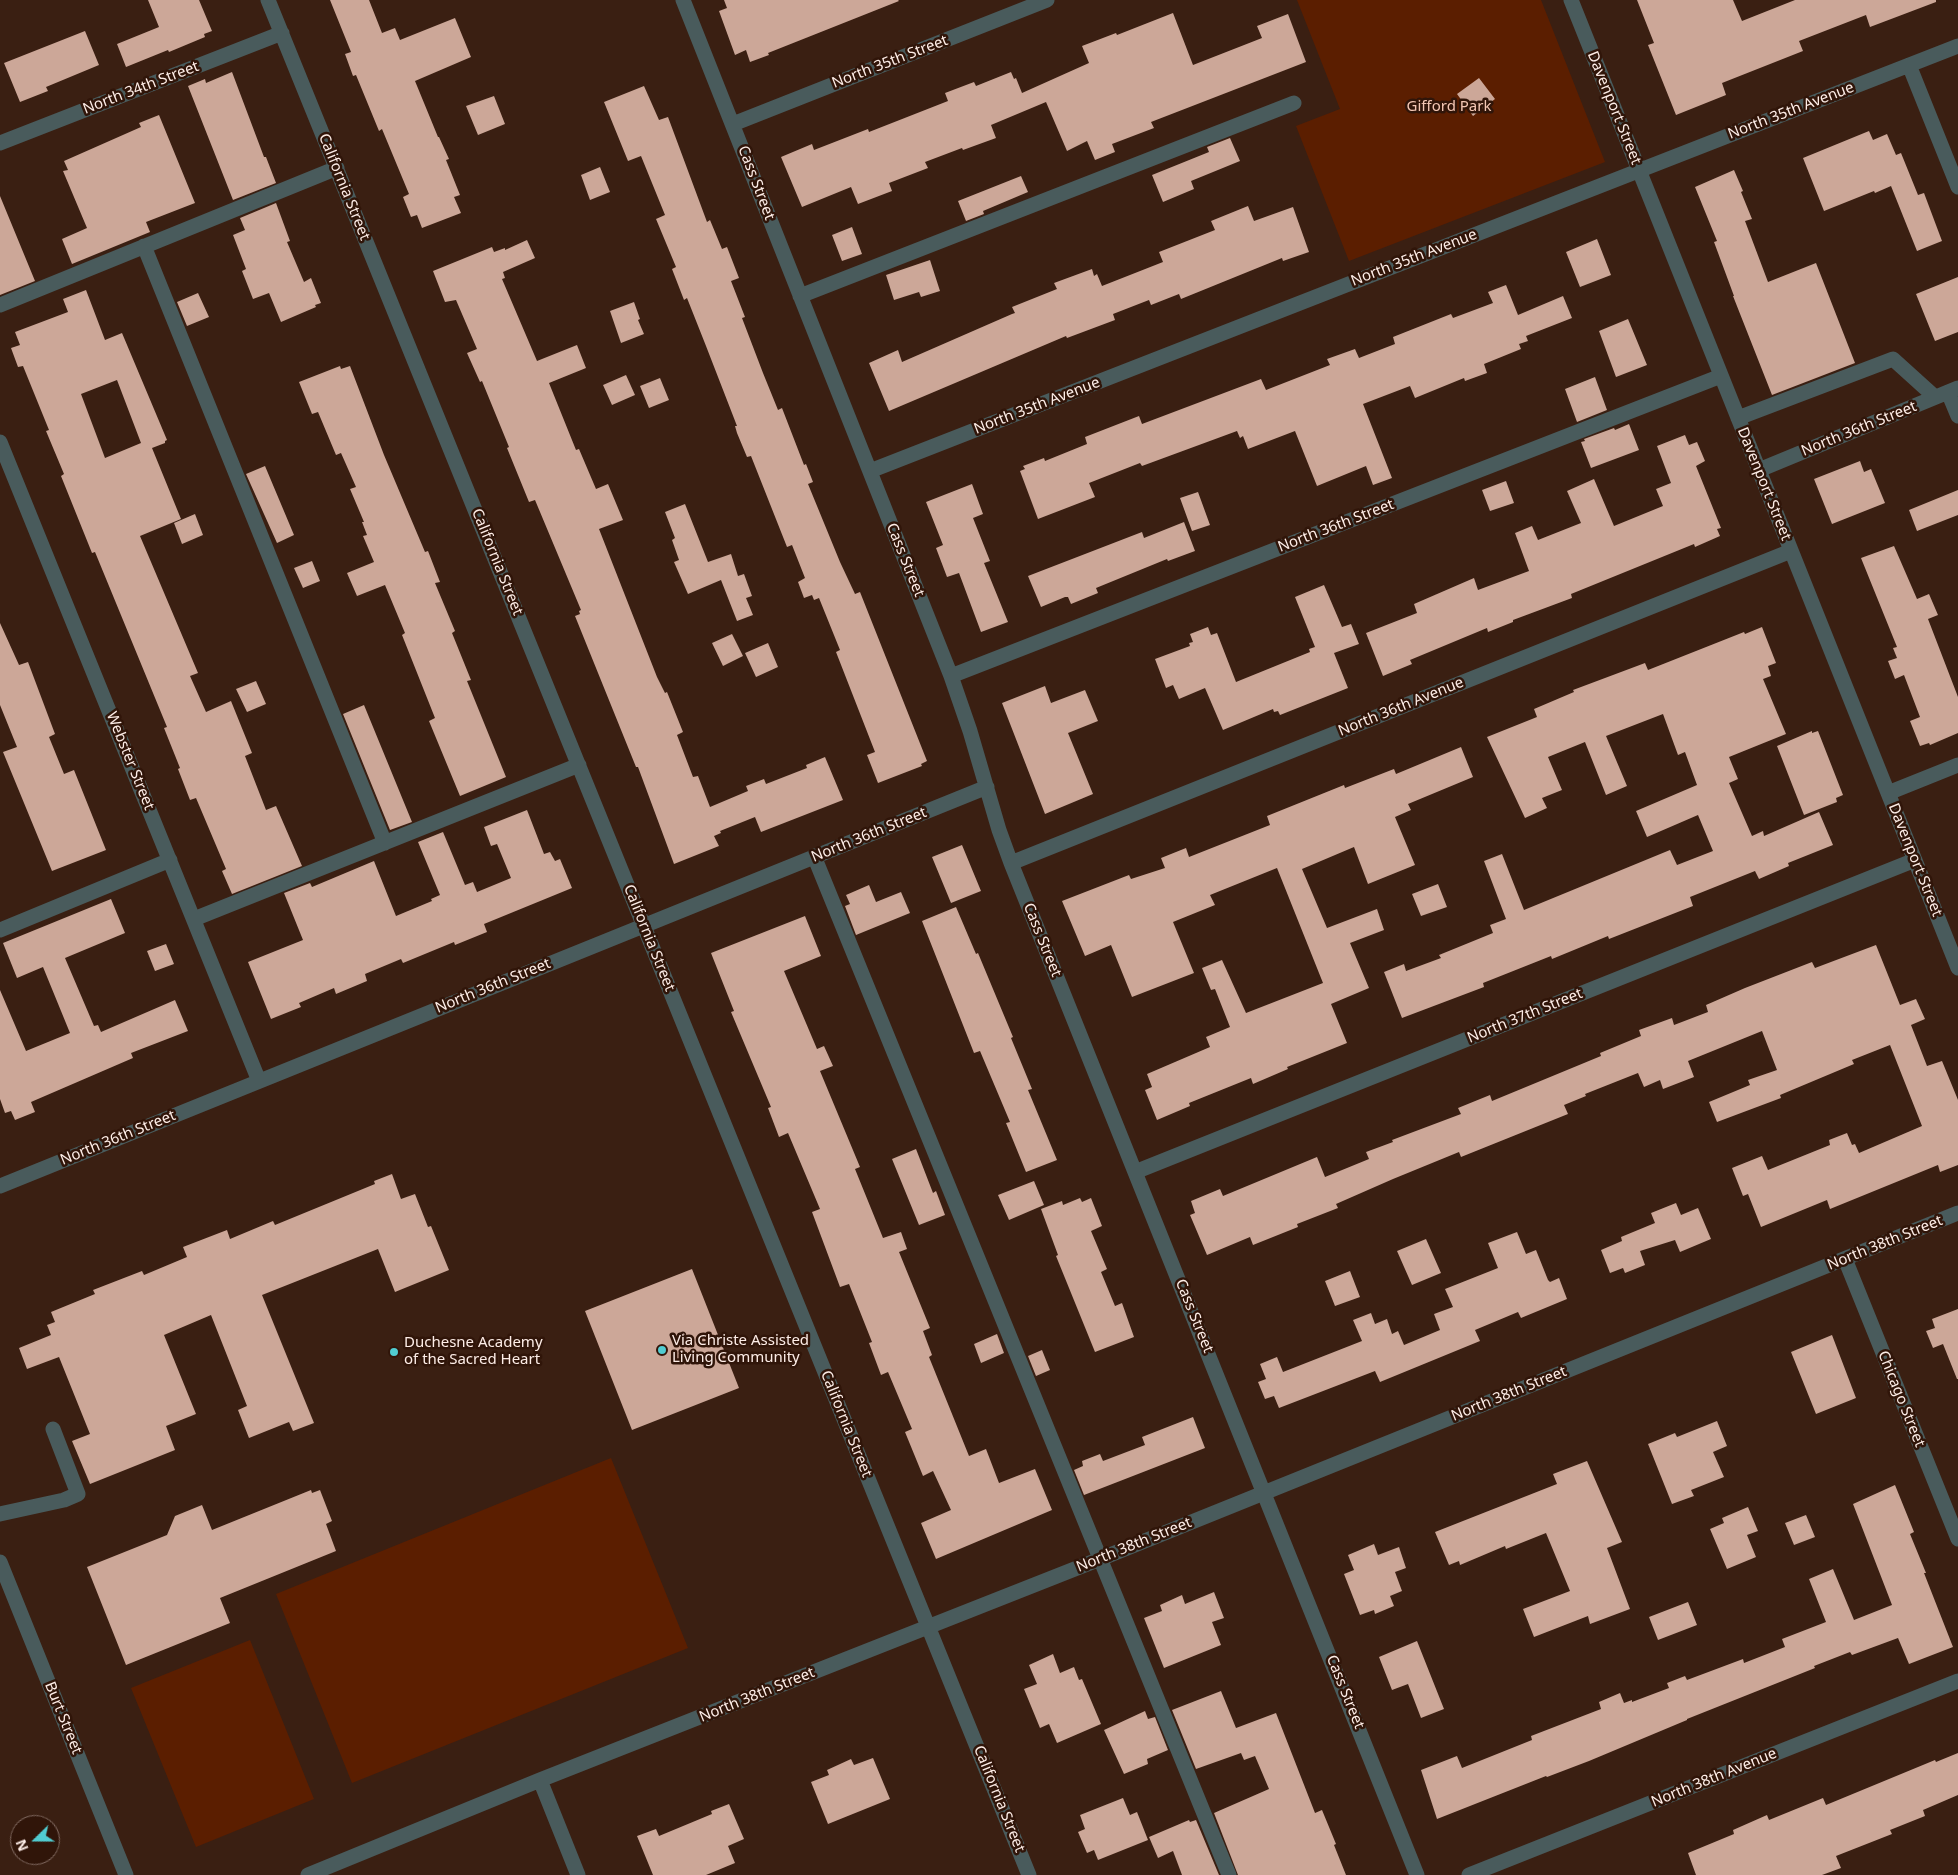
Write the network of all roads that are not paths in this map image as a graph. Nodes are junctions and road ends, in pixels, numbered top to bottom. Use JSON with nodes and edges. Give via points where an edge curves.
{"nodes":[{"id":1,"x":268,"y":0,"type":"edge"},
{"id":2,"x":683,"y":0,"type":"edge"},
{"id":3,"x":1048,"y":0,"type":"edge"},
{"id":4,"x":1571,"y":0,"type":"edge"},
{"id":5,"x":282,"y":32,"type":"junction"},
{"id":6,"x":1958,"y":46,"type":"edge"},
{"id":7,"x":1908,"y":65,"type":"junction"},
{"id":8,"x":1294,"y":103,"type":"dead end"},
{"id":9,"x":733,"y":124,"type":"junction"},
{"id":10,"x":0,"y":143,"type":"edge"},
{"id":11,"x":337,"y":168,"type":"junction"},
{"id":12,"x":1639,"y":170,"type":"junction"},
{"id":13,"x":1958,"y":187,"type":"edge"},
{"id":14,"x":144,"y":246,"type":"junction"},
{"id":15,"x":800,"y":296,"type":"junction"},
{"id":16,"x":0,"y":305,"type":"edge"},
{"id":17,"x":1721,"y":376,"type":"junction"},
{"id":18,"x":1947,"y":392,"type":"edge"},
{"id":19,"x":1958,"y":416,"type":"edge"},
{"id":20,"x":1738,"y":418,"type":"junction"},
{"id":21,"x":0,"y":442,"type":"edge"},
{"id":22,"x":1759,"y":470,"type":"junction"},
{"id":23,"x":870,"y":471,"type":"junction"},
{"id":24,"x":1791,"y":552,"type":"junction"},
{"id":25,"x":951,"y":676,"type":"junction"},
{"id":26,"x":579,"y":765,"type":"junction"},
{"id":27,"x":1958,"y":765,"type":"edge"},
{"id":28,"x":987,"y":788,"type":"junction"},
{"id":29,"x":1888,"y":793,"type":"junction"},
{"id":30,"x":385,"y":843,"type":"junction"},
{"id":31,"x":814,"y":856,"type":"junction"},
{"id":32,"x":170,"y":860,"type":"junction"},
{"id":33,"x":1915,"y":860,"type":"junction"},
{"id":34,"x":1011,"y":863,"type":"junction"},
{"id":35,"x":194,"y":919,"type":"junction"},
{"id":36,"x":644,"y":925,"type":"junction"},
{"id":37,"x":0,"y":930,"type":"edge"},
{"id":38,"x":1958,"y":968,"type":"edge"},
{"id":39,"x":259,"y":1081,"type":"junction"},
{"id":40,"x":1135,"y":1172,"type":"junction"},
{"id":41,"x":0,"y":1186,"type":"edge"},
{"id":42,"x":1958,"y":1213,"type":"edge"},
{"id":43,"x":1845,"y":1258,"type":"junction"},
{"id":44,"x":53,"y":1429,"type":"dead end"},
{"id":45,"x":1265,"y":1492,"type":"junction"},
{"id":46,"x":0,"y":1514,"type":"edge"},
{"id":47,"x":1958,"y":1539,"type":"edge"},
{"id":48,"x":1100,"y":1559,"type":"junction"},
{"id":49,"x":0,"y":1562,"type":"edge"},
{"id":50,"x":929,"y":1627,"type":"junction"},
{"id":51,"x":1958,"y":1681,"type":"edge"},
{"id":52,"x":540,"y":1780,"type":"junction"},
{"id":53,"x":126,"y":1875,"type":"edge"},
{"id":54,"x":308,"y":1875,"type":"edge"},
{"id":55,"x":578,"y":1875,"type":"edge"},
{"id":56,"x":1029,"y":1875,"type":"edge"},
{"id":57,"x":1229,"y":1875,"type":"edge"},
{"id":58,"x":1417,"y":1875,"type":"edge"},
{"id":59,"x":1469,"y":1875,"type":"edge"}],
"edges":[{"from":1,"to":5,"type":"street","name":"California Street"},
{"from":2,"to":9,"type":"street","name":"Cass Street"},
{"from":3,"to":9,"type":"street","name":"North 35th Street"},
{"from":4,"to":12,"type":"street","name":"Davenport Street"},
{"from":5,"to":10,"type":"street","name":"North 34th Street"},
{"from":5,"to":11,"type":"street","name":"California Street"},
{"from":6,"to":7,"type":"street","name":"North 35th Avenue"},
{"from":7,"to":12,"type":"street","name":"North 35th Avenue"},
{"from":7,"to":13,"type":"street"},
{"from":8,"to":15,"type":"street"},
{"from":9,"to":15,"type":"street","name":"Cass Street"},
{"from":11,"to":14,"type":"street"},
{"from":11,"to":26,"type":"street","name":"California Street"},
{"from":12,"to":17,"type":"street","name":"Davenport Street"},
{"from":12,"to":23,"type":"street","name":"North 35th Avenue"},
{"from":14,"to":16,"type":"street"},
{"from":14,"to":30,"type":"street"},
{"from":15,"to":23,"type":"street","name":"Cass Street"},
{"from":17,"to":20,"type":"street","name":"Davenport Street"},
{"from":17,"to":25,"type":"street","name":"North 36th Street"},
{"from":18,"to":19,"type":"street"},
{"from":18,"to":20,"type":"street","via":[[1893,359]]},
{"from":18,"to":22,"type":"street","name":"North 36th Street"},
{"from":20,"to":22,"type":"street","name":"Davenport Street"},
{"from":21,"to":32,"type":"street","name":"Webster Street"},
{"from":22,"to":24,"type":"street","name":"Davenport Street"},
{"from":23,"to":25,"type":"street","name":"Cass Street"},
{"from":24,"to":29,"type":"street","name":"Davenport Street"},
{"from":24,"to":34,"type":"street","name":"North 36th Avenue"},
{"from":25,"to":28,"type":"street","name":"Cass Street"},
{"from":26,"to":30,"type":"street"},
{"from":26,"to":36,"type":"street","name":"California Street"},
{"from":27,"to":29,"type":"street"},
{"from":28,"to":31,"type":"street","name":"North 36th Street"},
{"from":28,"to":34,"type":"street","name":"Cass Street"},
{"from":29,"to":33,"type":"street","name":"Davenport Street"},
{"from":30,"to":35,"type":"street"},
{"from":31,"to":36,"type":"street","name":"North 36th Street"},
{"from":31,"to":48,"type":"street"},
{"from":32,"to":35,"type":"street","name":"Webster Street"},
{"from":32,"to":37,"type":"street"},
{"from":33,"to":38,"type":"street","name":"Davenport Street"},
{"from":33,"to":40,"type":"street","name":"North 37th Street"},
{"from":34,"to":40,"type":"street","name":"Cass Street"},
{"from":35,"to":39,"type":"street","name":"Webster Street"},
{"from":36,"to":39,"type":"street","name":"North 36th Street"},
{"from":36,"to":50,"type":"street","name":"California Street"},
{"from":39,"to":41,"type":"street","name":"North 36th Street"},
{"from":40,"to":45,"type":"street","name":"Cass Street"},
{"from":42,"to":43,"type":"street","name":"North 38th Street"},
{"from":43,"to":45,"type":"street","name":"North 38th Street"},
{"from":43,"to":47,"type":"street","name":"Chicago Street"},
{"from":44,"to":46,"type":"street","via":[[78,1494]]},
{"from":45,"to":48,"type":"street","name":"North 38th Street"},
{"from":45,"to":58,"type":"street","name":"Cass Street"},
{"from":48,"to":50,"type":"street","name":"North 38th Street"},
{"from":48,"to":57,"type":"street"},
{"from":49,"to":53,"type":"street","name":"Burt Street"},
{"from":50,"to":52,"type":"street","name":"North 38th Street"},
{"from":50,"to":56,"type":"street","name":"California Street"},
{"from":51,"to":59,"type":"street","name":"North 38th Avenue"},
{"from":52,"to":54,"type":"street","name":"North 38th Street"},
{"from":52,"to":55,"type":"street"}]}
